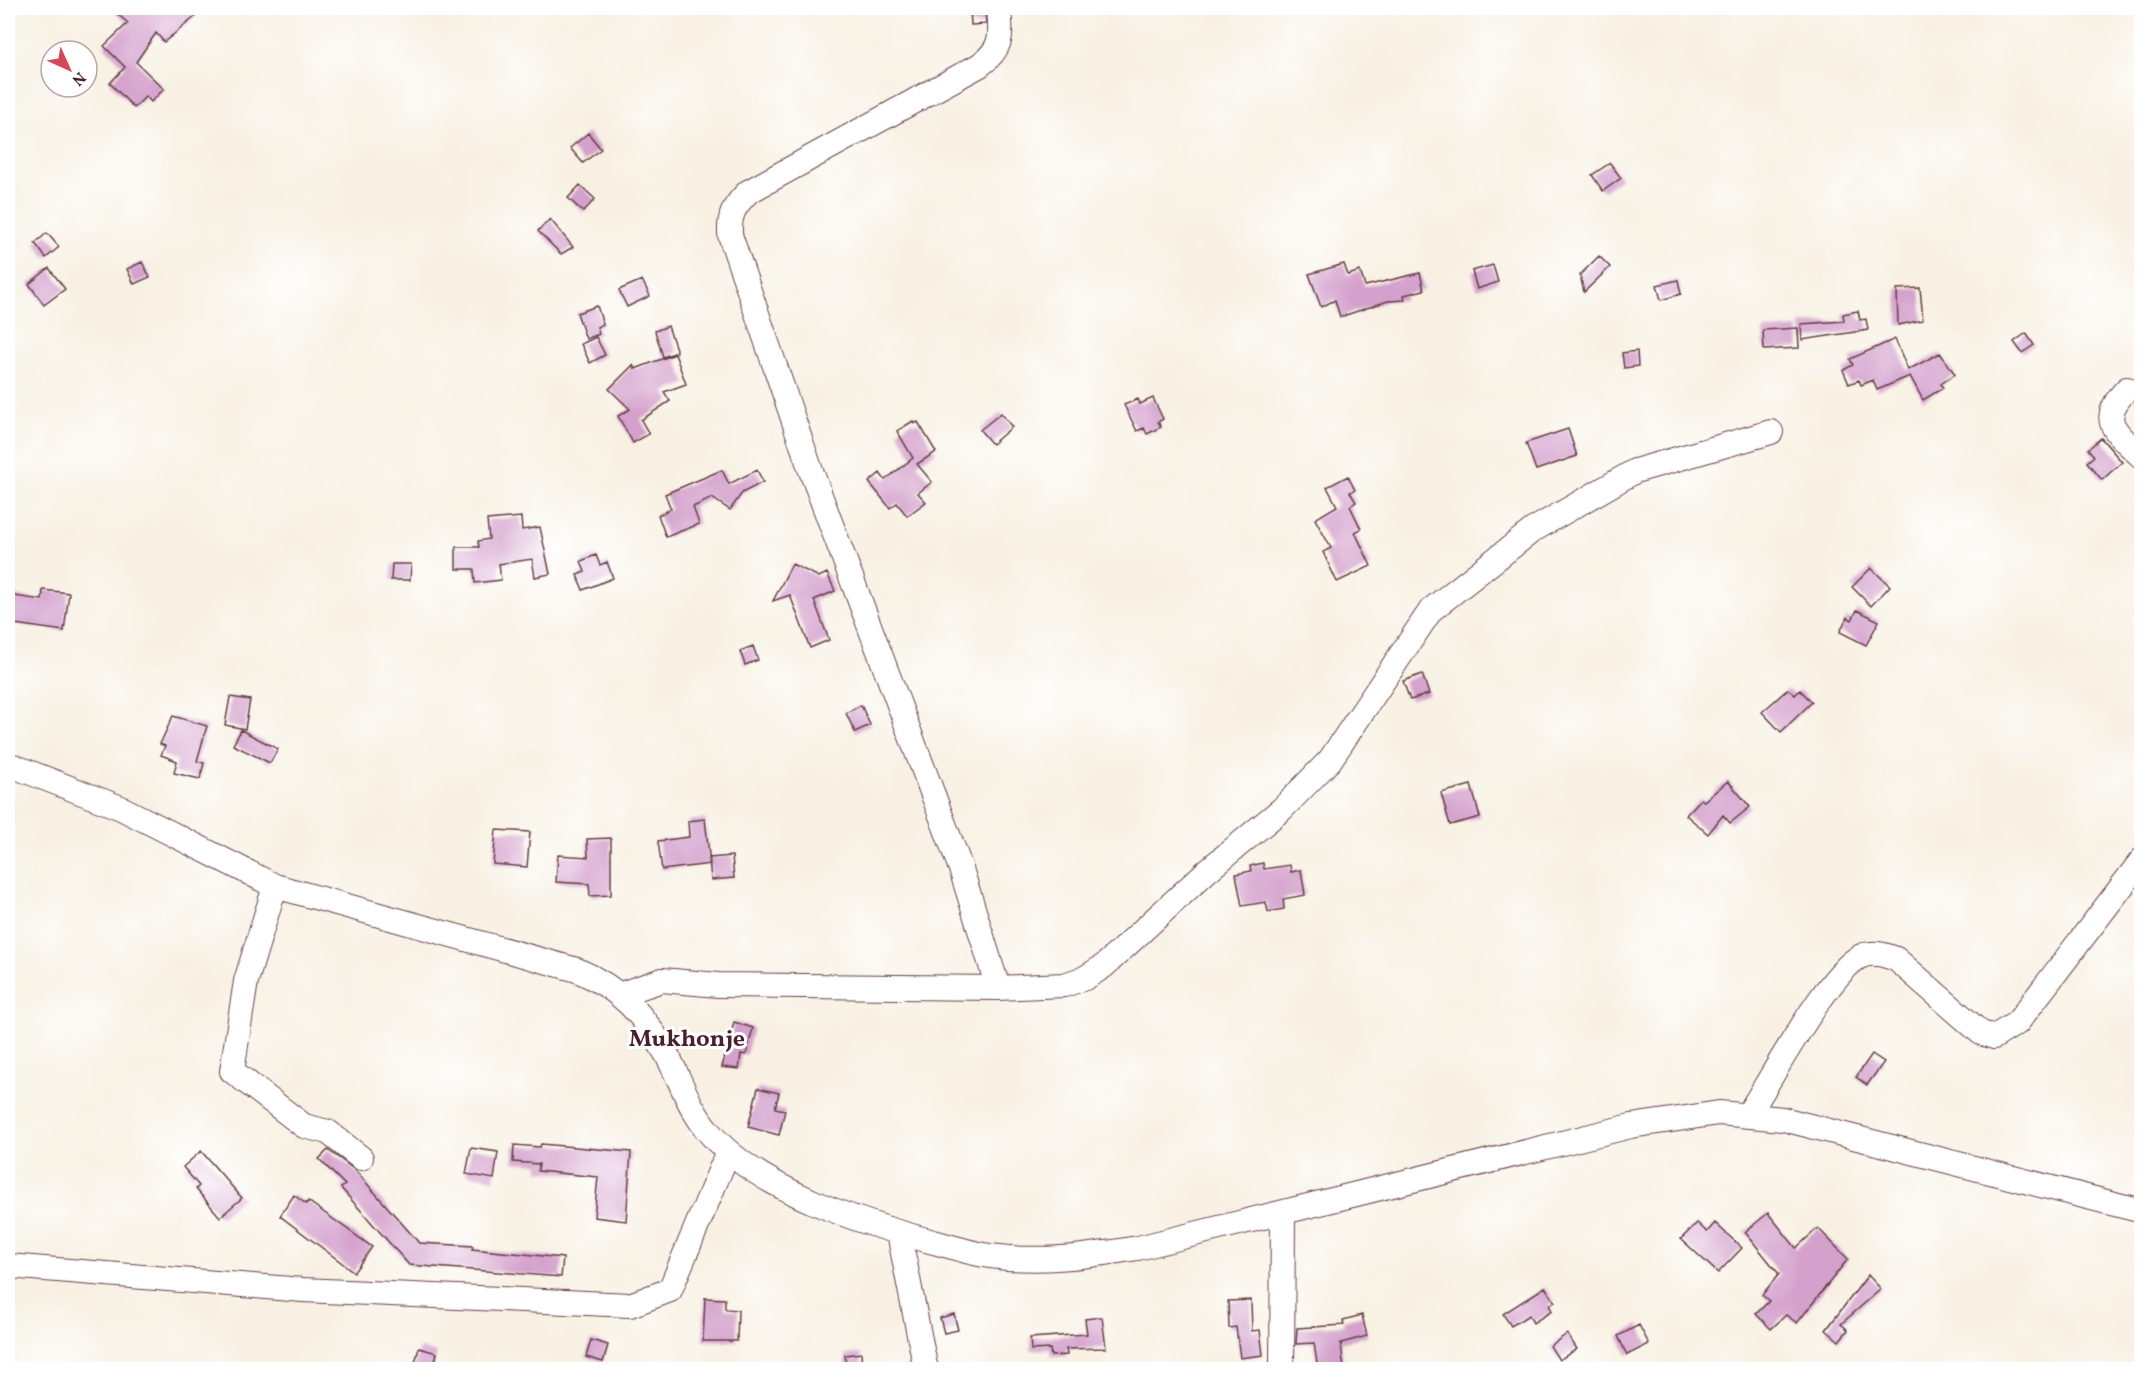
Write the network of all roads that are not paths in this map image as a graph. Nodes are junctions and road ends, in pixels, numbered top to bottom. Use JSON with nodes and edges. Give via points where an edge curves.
{"nodes":[{"id":1,"x":999,"y":8,"type":"edge"},
{"id":2,"x":2127,"y":389,"type":"dead end"},
{"id":3,"x":1771,"y":432,"type":"dead end"},
{"id":4,"x":2142,"y":457,"type":"edge"},
{"id":5,"x":8,"y":764,"type":"edge"},
{"id":6,"x":2142,"y":860,"type":"edge"},
{"id":7,"x":275,"y":886,"type":"junction"},
{"id":8,"x":998,"y":988,"type":"junction"},
{"id":9,"x":621,"y":994,"type":"junction"},
{"id":10,"x":1747,"y":1116,"type":"junction"},
{"id":11,"x":728,"y":1152,"type":"junction"},
{"id":12,"x":361,"y":1158,"type":"dead end"},
{"id":13,"x":2142,"y":1211,"type":"edge"},
{"id":14,"x":1283,"y":1214,"type":"junction"},
{"id":15,"x":898,"y":1233,"type":"junction"},
{"id":16,"x":8,"y":1266,"type":"edge"},
{"id":17,"x":926,"y":1370,"type":"edge"},
{"id":18,"x":1282,"y":1370,"type":"edge"}],
"edges":[{"from":1,"to":8,"type":"street","via":[[999,43],[992,56],[748,192],[735,205],[729,220],[730,235],[811,471],[961,869]]},
{"from":2,"to":4,"type":"street","via":[[2110,412],[2112,423]]},
{"from":3,"to":8,"type":"street","via":[[1635,471],[1533,530],[1431,610],[1330,760],[1282,809],[1207,871],[1104,966],[1064,985]]},
{"from":5,"to":7,"type":"street","via":[[121,808]]},
{"from":6,"to":10,"type":"street","via":[[2017,1023],[1994,1036],[1981,1033],[1896,959],[1880,954],[1862,956],[1842,973],[1816,1007]]},
{"from":7,"to":9,"type":"street","via":[[577,970],[602,980]]},
{"from":7,"to":12,"type":"street","via":[[246,981],[232,1071],[304,1126],[328,1132]]},
{"from":8,"to":9,"type":"street","via":[[718,985],[662,980]]},
{"from":9,"to":11,"type":"street","via":[[667,1056],[687,1100],[707,1130]]},
{"from":10,"to":13,"type":"street","via":[[1783,1119]]},
{"from":10,"to":14,"type":"street","via":[[1719,1113],[1631,1126]]},
{"from":11,"to":15,"type":"street","via":[[783,1187]]},
{"from":11,"to":16,"type":"street","via":[[670,1290],[630,1305],[303,1290]]},
{"from":14,"to":15,"type":"street","via":[[1138,1248],[1063,1260],[989,1256]]},
{"from":14,"to":18,"type":"street"},
{"from":15,"to":17,"type":"street"}]}
